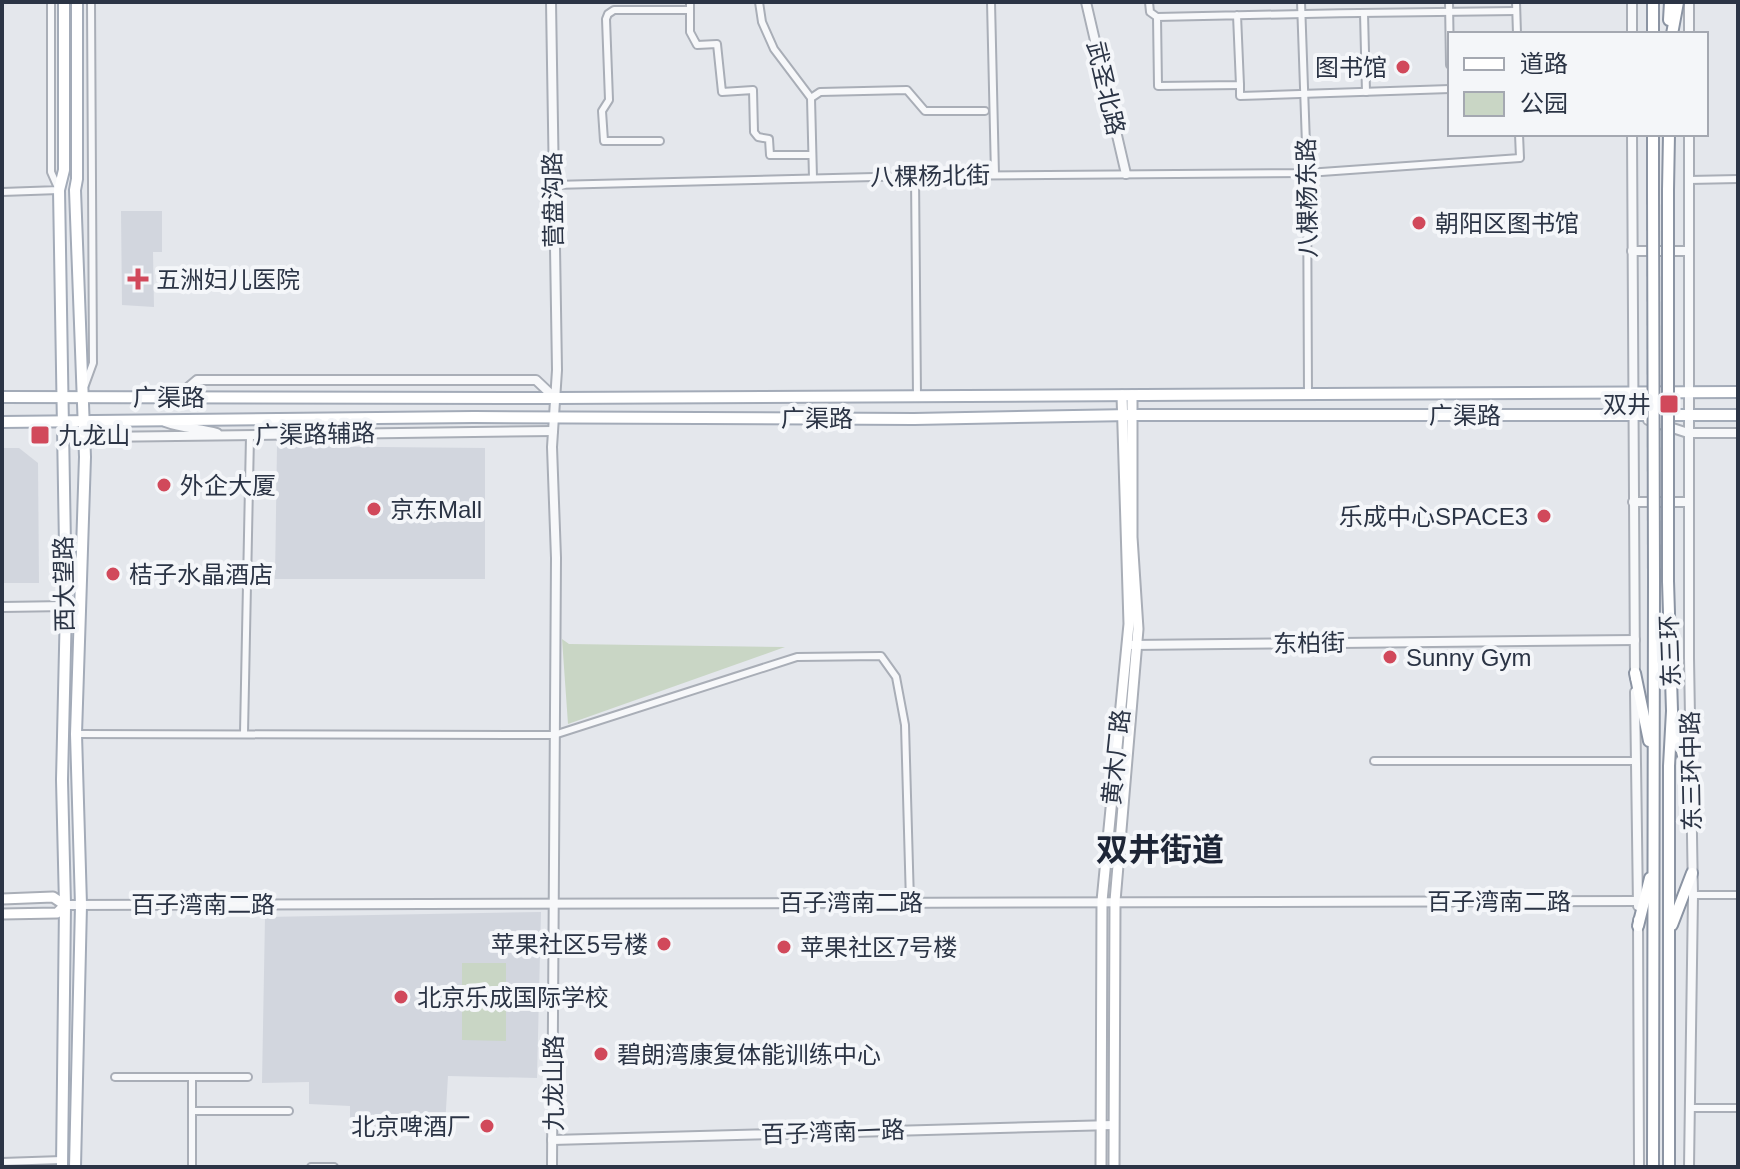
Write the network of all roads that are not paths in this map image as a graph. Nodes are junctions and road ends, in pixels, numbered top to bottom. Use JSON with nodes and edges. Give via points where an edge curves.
{"nodes":[{"id":1,"x":51,"y":2,"type":"edge"},
{"id":2,"x":64,"y":2,"type":"edge"},
{"id":3,"x":77,"y":2,"type":"edge"},
{"id":4,"x":91,"y":2,"type":"edge"},
{"id":5,"x":551,"y":2,"type":"edge"},
{"id":6,"x":759,"y":2,"type":"edge"},
{"id":7,"x":991,"y":2,"type":"edge"},
{"id":8,"x":1086,"y":2,"type":"edge"},
{"id":9,"x":1149,"y":2,"type":"edge"},
{"id":10,"x":1301,"y":2,"type":"edge"},
{"id":11,"x":1449,"y":2,"type":"edge"},
{"id":12,"x":1516,"y":2,"type":"edge"},
{"id":13,"x":1632,"y":2,"type":"edge"},
{"id":14,"x":1650,"y":2,"type":"edge"},
{"id":15,"x":1670,"y":2,"type":"edge"},
{"id":16,"x":1678,"y":2,"type":"edge"},
{"id":17,"x":1689,"y":2,"type":"edge"},
{"id":18,"x":690,"y":6,"type":"edge"},
{"id":19,"x":1516,"y":11,"type":"junction"},
{"id":20,"x":1450,"y":12,"type":"junction"},
{"id":21,"x":1364,"y":13,"type":"junction"},
{"id":22,"x":1302,"y":14,"type":"junction"},
{"id":23,"x":1237,"y":15,"type":"junction"},
{"id":24,"x":1157,"y":17,"type":"junction"},
{"id":25,"x":1653,"y":31,"type":"edge"},
{"id":26,"x":1450,"y":32,"type":"edge"},
{"id":27,"x":1517,"y":32,"type":"edge"},
{"id":28,"x":1632,"y":32,"type":"edge"},
{"id":29,"x":1671,"y":32,"type":"edge"},
{"id":30,"x":1671,"y":32,"type":"edge"},
{"id":31,"x":1689,"y":32,"type":"edge"},
{"id":32,"x":1240,"y":85,"type":"junction"},
{"id":33,"x":1448,"y":89,"type":"edge"},
{"id":34,"x":1366,"y":92,"type":"junction"},
{"id":35,"x":1305,"y":95,"type":"junction"},
{"id":36,"x":811,"y":98,"type":"junction"},
{"id":37,"x":985,"y":111,"type":"dead end"},
{"id":38,"x":1519,"y":136,"type":"edge"},
{"id":39,"x":1632,"y":136,"type":"edge"},
{"id":40,"x":1653,"y":136,"type":"edge"},
{"id":41,"x":1669,"y":136,"type":"edge"},
{"id":42,"x":1689,"y":136,"type":"edge"},
{"id":43,"x":660,"y":141,"type":"dead end"},
{"id":44,"x":812,"y":155,"type":"junction"},
{"id":45,"x":1307,"y":173,"type":"junction"},
{"id":46,"x":1126,"y":174,"type":"junction"},
{"id":47,"x":995,"y":175,"type":"junction"},
{"id":48,"x":915,"y":176,"type":"junction"},
{"id":49,"x":813,"y":178,"type":"junction"},
{"id":50,"x":1738,"y":179,"type":"edge"},
{"id":51,"x":1689,"y":180,"type":"junction"},
{"id":52,"x":553,"y":185,"type":"junction"},
{"id":53,"x":59,"y":190,"type":"junction"},
{"id":54,"x":2,"y":192,"type":"edge"},
{"id":55,"x":1632,"y":251,"type":"junction"},
{"id":56,"x":1689,"y":251,"type":"junction"},
{"id":57,"x":1632,"y":392,"type":"junction"},
{"id":58,"x":1688,"y":392,"type":"junction"},
{"id":59,"x":1738,"y":392,"type":"edge"},
{"id":60,"x":1308,"y":394,"type":"junction"},
{"id":61,"x":1127,"y":395,"type":"junction"},
{"id":62,"x":61,"y":396,"type":"junction"},
{"id":63,"x":82,"y":396,"type":"junction"},
{"id":64,"x":2,"y":397,"type":"edge"},
{"id":65,"x":177,"y":397,"type":"junction"},
{"id":66,"x":917,"y":397,"type":"junction"},
{"id":67,"x":555,"y":398,"type":"junction"},
{"id":68,"x":1632,"y":415,"type":"junction"},
{"id":69,"x":1688,"y":415,"type":"junction"},
{"id":70,"x":1738,"y":415,"type":"edge"},
{"id":71,"x":1126,"y":416,"type":"junction"},
{"id":72,"x":553,"y":418,"type":"junction"},
{"id":73,"x":164,"y":421,"type":"junction"},
{"id":74,"x":2,"y":422,"type":"edge"},
{"id":75,"x":61,"y":422,"type":"junction"},
{"id":76,"x":83,"y":422,"type":"junction"},
{"id":77,"x":553,"y":431,"type":"junction"},
{"id":78,"x":1688,"y":433,"type":"junction"},
{"id":79,"x":1738,"y":433,"type":"edge"},
{"id":80,"x":226,"y":436,"type":"junction"},
{"id":81,"x":250,"y":436,"type":"junction"},
{"id":82,"x":1633,"y":502,"type":"junction"},
{"id":83,"x":1689,"y":502,"type":"junction"},
{"id":84,"x":66,"y":606,"type":"junction"},
{"id":85,"x":2,"y":607,"type":"edge"},
{"id":86,"x":1635,"y":640,"type":"junction"},
{"id":87,"x":1133,"y":645,"type":"junction"},
{"id":88,"x":1635,"y":673,"type":"junction"},
{"id":89,"x":1672,"y":711,"type":"junction"},
{"id":90,"x":244,"y":733,"type":"junction"},
{"id":91,"x":76,"y":734,"type":"junction"},
{"id":92,"x":554,"y":735,"type":"junction"},
{"id":93,"x":1374,"y":761,"type":"dead end"},
{"id":94,"x":1636,"y":761,"type":"junction"},
{"id":95,"x":1654,"y":765,"type":"junction"},
{"id":96,"x":1691,"y":786,"type":"junction"},
{"id":97,"x":1654,"y":865,"type":"junction"},
{"id":98,"x":1692,"y":873,"type":"junction"},
{"id":99,"x":1693,"y":895,"type":"junction"},
{"id":100,"x":1738,"y":895,"type":"edge"},
{"id":101,"x":2,"y":899,"type":"edge"},
{"id":102,"x":1102,"y":901,"type":"junction"},
{"id":103,"x":1115,"y":901,"type":"junction"},
{"id":104,"x":1638,"y":901,"type":"junction"},
{"id":105,"x":910,"y":902,"type":"junction"},
{"id":106,"x":553,"y":904,"type":"junction"},
{"id":107,"x":65,"y":905,"type":"junction"},
{"id":108,"x":81,"y":905,"type":"junction"},
{"id":109,"x":2,"y":914,"type":"edge"},
{"id":110,"x":1638,"y":926,"type":"junction"},
{"id":111,"x":1669,"y":931,"type":"junction"},
{"id":112,"x":115,"y":1077,"type":"dead end"},
{"id":113,"x":192,"y":1077,"type":"junction"},
{"id":114,"x":248,"y":1077,"type":"dead end"},
{"id":115,"x":1690,"y":1108,"type":"junction"},
{"id":116,"x":1738,"y":1108,"type":"edge"},
{"id":117,"x":192,"y":1111,"type":"junction"},
{"id":118,"x":289,"y":1111,"type":"dead end"},
{"id":119,"x":1101,"y":1125,"type":"junction"},
{"id":120,"x":1114,"y":1125,"type":"junction"},
{"id":121,"x":552,"y":1140,"type":"junction"},
{"id":122,"x":2,"y":1162,"type":"edge"},
{"id":123,"x":62,"y":1164,"type":"edge"},
{"id":124,"x":75,"y":1167,"type":"edge"},
{"id":125,"x":192,"y":1167,"type":"edge"},
{"id":126,"x":311,"y":1167,"type":"edge"},
{"id":127,"x":334,"y":1167,"type":"edge"},
{"id":128,"x":552,"y":1167,"type":"edge"},
{"id":129,"x":1101,"y":1167,"type":"edge"},
{"id":130,"x":1114,"y":1167,"type":"edge"},
{"id":131,"x":1639,"y":1167,"type":"edge"},
{"id":132,"x":1653,"y":1167,"type":"edge"},
{"id":133,"x":1669,"y":1167,"type":"edge"},
{"id":134,"x":1689,"y":1167,"type":"edge"}],
"edges":[{"from":1,"to":53,"type":"street","via":[[51,172]]},
{"from":2,"to":53,"type":"main road","name":"西大望路","via":[[64,170]]},
{"from":3,"to":63,"type":"main road","name":"西大望路","via":[[75,190]]},
{"from":4,"to":63,"type":"street","via":[[93,363]]},
{"from":5,"to":52,"type":"street","name":"营盘沟路"},
{"from":6,"to":36,"type":"street","via":[[774,49]]},
{"from":7,"to":47,"type":"street"},
{"from":8,"to":46,"type":"street","name":"武圣北路"},
{"from":9,"to":24,"type":"street"},
{"from":10,"to":22,"type":"street","name":"八棵杨东路"},
{"from":11,"to":20,"type":"street"},
{"from":12,"to":19,"type":"street"},
{"from":13,"to":28,"type":"street"},
{"from":14,"to":25,"type":"main road"},
{"from":15,"to":29,"type":"main road"},
{"from":16,"to":30,"type":"main road"},
{"from":17,"to":31,"type":"street"},
{"from":18,"to":43,"type":"street","via":[[614,10],[606,19],[609,100],[602,111],[604,141]]},
{"from":18,"to":44,"type":"street","via":[[690,32],[697,45],[717,44],[722,92],[753,90],[754,132],[769,139],[770,155]]},
{"from":19,"to":20,"type":"street"},
{"from":19,"to":27,"type":"street"},
{"from":20,"to":21,"type":"street"},
{"from":20,"to":26,"type":"street"},
{"from":21,"to":22,"type":"street"},
{"from":21,"to":34,"type":"street"},
{"from":22,"to":23,"type":"street"},
{"from":22,"to":35,"type":"street","name":"八棵杨东路"},
{"from":23,"to":24,"type":"street"},
{"from":23,"to":32,"type":"street"},
{"from":24,"to":32,"type":"street","via":[[1158,86]]},
{"from":32,"to":35,"type":"street","via":[[1240,96]]},
{"from":33,"to":34,"type":"street"},
{"from":34,"to":35,"type":"street"},
{"from":35,"to":45,"type":"street","name":"八棵杨东路"},
{"from":36,"to":37,"type":"street","via":[[820,92],[907,90],[925,111]]},
{"from":36,"to":44,"type":"street"},
{"from":38,"to":45,"type":"street","name":"八棵杨北街","via":[[1520,158]]},
{"from":39,"to":55,"type":"street"},
{"from":40,"to":95,"type":"main road","name":"东三环","bridge":true},
{"from":41,"to":89,"type":"main road","name":"东三环","bridge":true},
{"from":42,"to":51,"type":"street","name":"东三环中路"},
{"from":44,"to":49,"type":"street"},
{"from":45,"to":46,"type":"street","name":"八棵杨北街"},
{"from":45,"to":60,"type":"street","name":"八棵杨东路"},
{"from":46,"to":47,"type":"street","name":"八棵杨北街"},
{"from":47,"to":48,"type":"street","name":"八棵杨北街"},
{"from":48,"to":49,"type":"street","name":"八棵杨北街"},
{"from":48,"to":66,"type":"street"},
{"from":49,"to":52,"type":"street","name":"八棵杨北街"},
{"from":50,"to":51,"type":"street"},
{"from":51,"to":56,"type":"street","name":"东三环中路"},
{"from":52,"to":67,"type":"street","name":"营盘沟路"},
{"from":53,"to":54,"type":"street"},
{"from":53,"to":62,"type":"main road","name":"西大望路"},
{"from":55,"to":56,"type":"street"},
{"from":55,"to":57,"type":"street"},
{"from":56,"to":58,"type":"street","name":"东三环中路"},
{"from":57,"to":58,"type":"main road","name":"广渠路"},
{"from":57,"to":60,"type":"main road","name":"广渠路"},
{"from":57,"to":68,"type":"street"},
{"from":58,"to":59,"type":"main road","name":"广渠路"},
{"from":58,"to":69,"type":"street","name":"东三环中路"},
{"from":60,"to":61,"type":"main road","name":"广渠路"},
{"from":61,"to":66,"type":"main road","name":"广渠路"},
{"from":61,"to":71,"type":"main road","name":"黄木厂路"},
{"from":62,"to":63,"type":"main road","name":"广渠路"},
{"from":62,"to":64,"type":"main road","name":"广渠路"},
{"from":62,"to":75,"type":"main road","name":"西大望路"},
{"from":63,"to":65,"type":"main road","name":"广渠路"},
{"from":63,"to":76,"type":"main road","name":"西大望路"},
{"from":65,"to":67,"type":"main road","name":"广渠路"},
{"from":65,"to":67,"type":"street","via":[[197,380],[536,380]]},
{"from":66,"to":67,"type":"main road","name":"广渠路"},
{"from":67,"to":72,"type":"street","name":"营盘沟路"},
{"from":68,"to":69,"type":"main road","name":"广渠路"},
{"from":68,"to":71,"type":"main road","name":"广渠路"},
{"from":68,"to":78,"type":"street"},
{"from":68,"to":82,"type":"street"},
{"from":69,"to":70,"type":"main road","name":"广渠路"},
{"from":69,"to":78,"type":"street","name":"东三环中路"},
{"from":71,"to":72,"type":"main road","name":"广渠路"},
{"from":71,"to":87,"type":"main road","name":"黄木厂路"},
{"from":72,"to":73,"type":"main road","name":"广渠路"},
{"from":72,"to":77,"type":"street","name":"营盘沟路"},
{"from":73,"to":76,"type":"main road","name":"广渠路"},
{"from":73,"to":80,"type":"street"},
{"from":74,"to":75,"type":"main road","name":"广渠路"},
{"from":75,"to":76,"type":"main road","name":"广渠路"},
{"from":75,"to":84,"type":"main road","name":"西大望路"},
{"from":76,"to":80,"type":"street","name":"广渠路辅路","via":[[97,437]]},
{"from":76,"to":91,"type":"main road","name":"西大望路"},
{"from":77,"to":81,"type":"street","name":"广渠路辅路"},
{"from":77,"to":92,"type":"street","name":"营盘沟路"},
{"from":78,"to":79,"type":"street"},
{"from":78,"to":83,"type":"street","name":"东三环中路"},
{"from":80,"to":81,"type":"street","name":"广渠路辅路"},
{"from":81,"to":90,"type":"street"},
{"from":82,"to":83,"type":"street"},
{"from":82,"to":86,"type":"street"},
{"from":83,"to":96,"type":"street","name":"东三环中路"},
{"from":84,"to":85,"type":"street"},
{"from":84,"to":107,"type":"main road","name":"西大望路"},
{"from":86,"to":87,"type":"street","name":"东柏街"},
{"from":86,"to":88,"type":"street"},
{"from":87,"to":102,"type":"main road","name":"黄木厂路"},
{"from":87,"to":103,"type":"main road","name":"黄木厂路"},
{"from":88,"to":94,"type":"street"},
{"from":88,"to":95,"type":"main road"},
{"from":89,"to":96,"type":"main road"},
{"from":89,"to":111,"type":"main road","name":"东三环"},
{"from":90,"to":91,"type":"street"},
{"from":90,"to":92,"type":"street"},
{"from":91,"to":108,"type":"main road","name":"西大望路"},
{"from":92,"to":105,"type":"street","via":[[797,657],[881,656],[896,677],[905,725]]},
{"from":92,"to":106,"type":"street","name":"九龙山路"},
{"from":93,"to":94,"type":"street"},
{"from":94,"to":104,"type":"street"},
{"from":95,"to":97,"type":"main road","name":"东三环"},
{"from":96,"to":98,"type":"street","name":"东三环中路"},
{"from":97,"to":110,"type":"main road"},
{"from":97,"to":132,"type":"main road","name":"东三环"},
{"from":98,"to":99,"type":"street","name":"东三环中路"},
{"from":98,"to":111,"type":"main road"},
{"from":99,"to":100,"type":"street"},
{"from":99,"to":115,"type":"street","name":"东三环中路"},
{"from":101,"to":107,"type":"main road","via":[[53,897]]},
{"from":102,"to":103,"type":"street","name":"百子湾南二路"},
{"from":102,"to":105,"type":"street","name":"百子湾南二路"},
{"from":102,"to":119,"type":"main road","name":"黄木厂路"},
{"from":103,"to":104,"type":"street","name":"百子湾南二路"},
{"from":103,"to":120,"type":"main road","name":"黄木厂路"},
{"from":104,"to":110,"type":"street"},
{"from":105,"to":106,"type":"street","name":"百子湾南二路"},
{"from":106,"to":108,"type":"street","name":"百子湾南二路"},
{"from":106,"to":121,"type":"street","name":"九龙山路"},
{"from":107,"to":108,"type":"street","name":"百子湾南二路"},
{"from":107,"to":109,"type":"main road","via":[[57,913]]},
{"from":107,"to":123,"type":"main road","name":"西大望路"},
{"from":108,"to":124,"type":"main road","name":"西大望路"},
{"from":110,"to":131,"type":"street"},
{"from":111,"to":133,"type":"main road","name":"东三环"},
{"from":112,"to":113,"type":"street"},
{"from":113,"to":114,"type":"street"},
{"from":113,"to":117,"type":"street"},
{"from":115,"to":116,"type":"street"},
{"from":115,"to":134,"type":"street","name":"东三环中路"},
{"from":117,"to":118,"type":"street"},
{"from":117,"to":125,"type":"street"},
{"from":119,"to":120,"type":"street","name":"百子湾南一路"},
{"from":119,"to":121,"type":"street","name":"百子湾南一路"},
{"from":119,"to":129,"type":"main road","name":"黄木厂路"},
{"from":120,"to":130,"type":"main road","name":"黄木厂路"},
{"from":121,"to":128,"type":"street","name":"九龙山路"},
{"from":122,"to":123,"type":"street"},
{"from":126,"to":127,"type":"street"}]}
